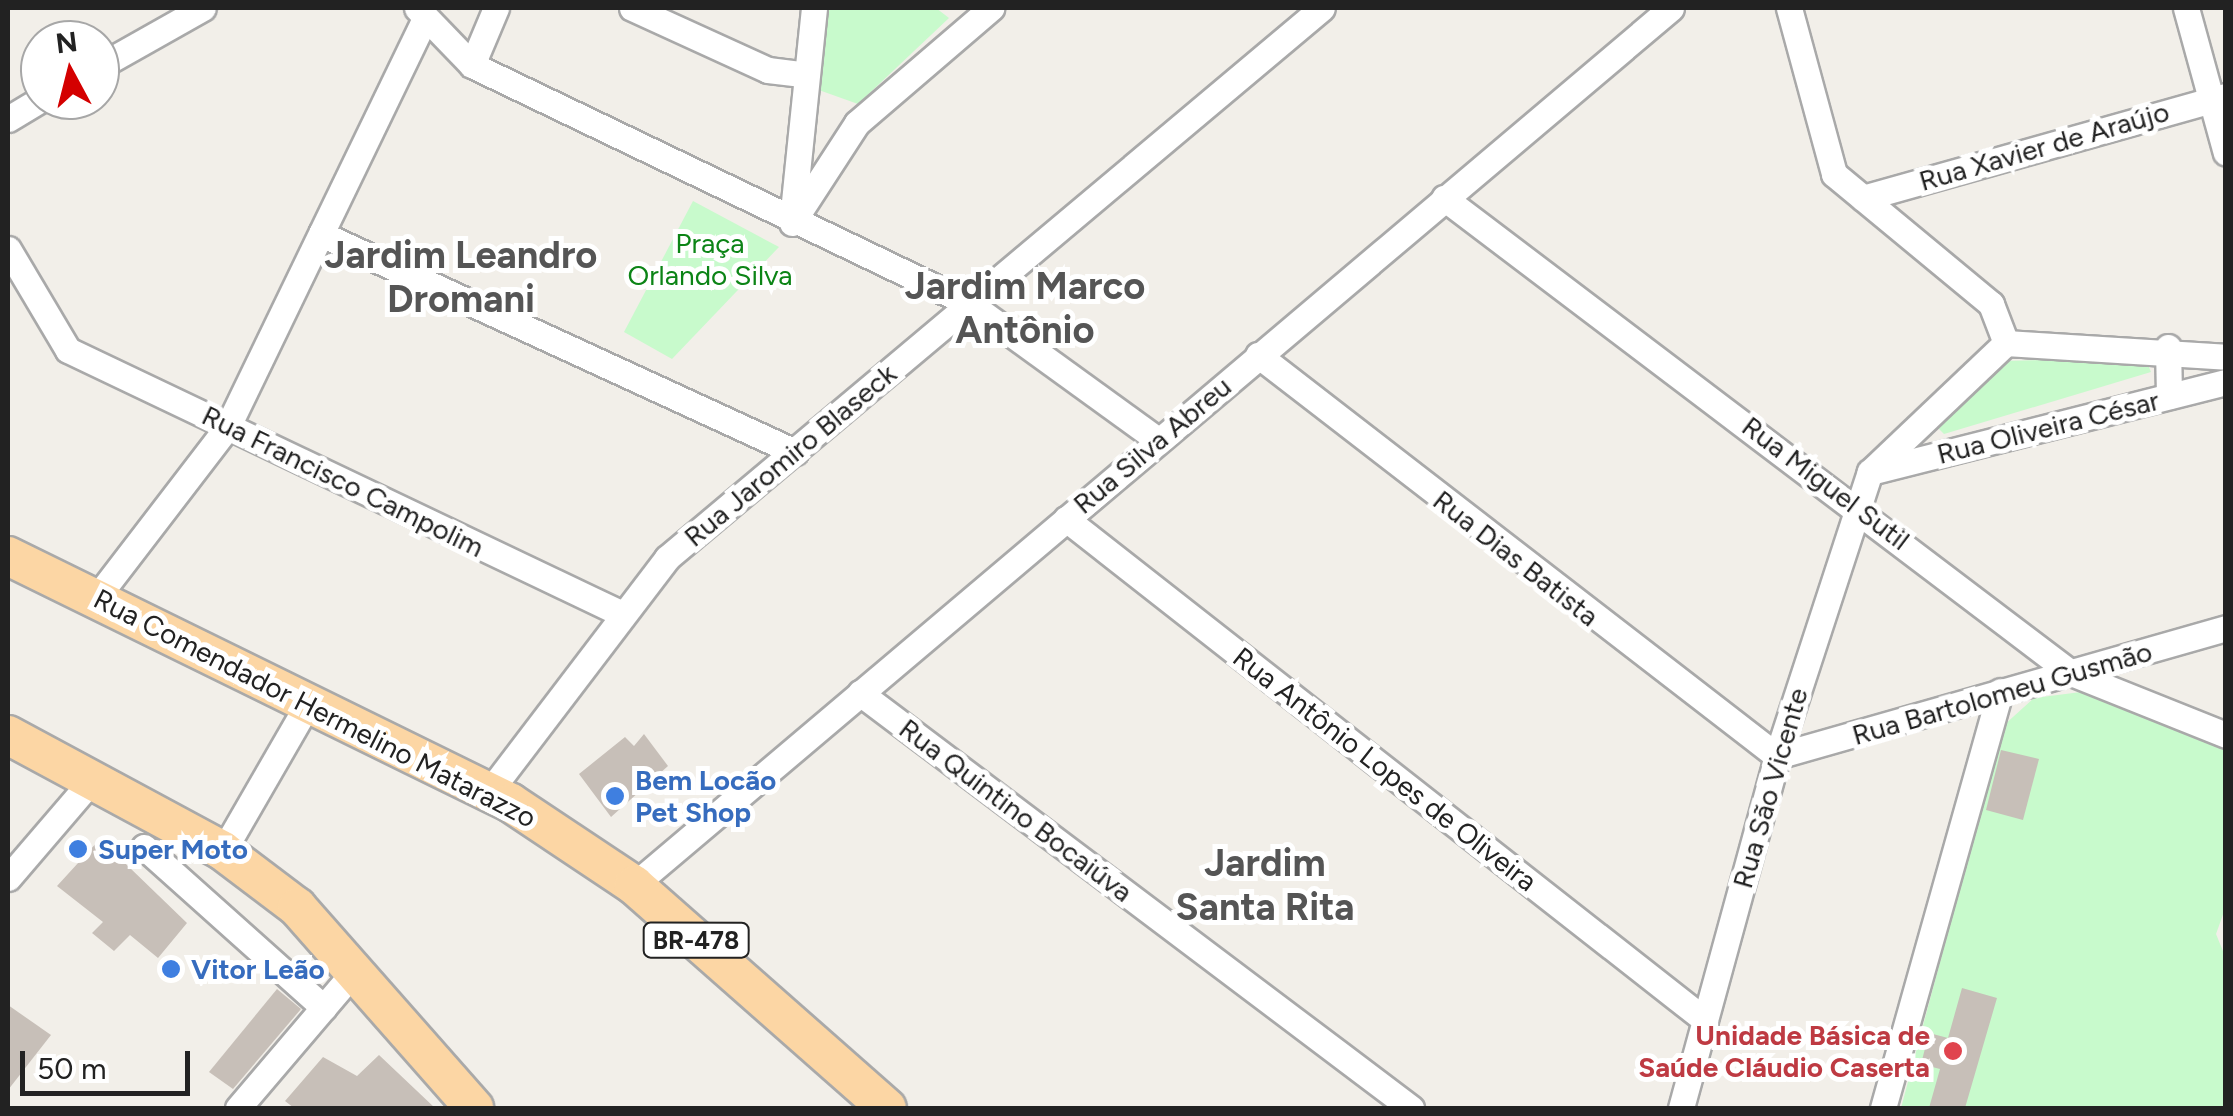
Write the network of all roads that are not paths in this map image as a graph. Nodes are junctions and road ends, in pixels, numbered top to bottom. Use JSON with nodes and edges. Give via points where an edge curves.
{"nodes":[{"id":1,"x":203,"y":8,"type":"edge"},
{"id":2,"x":496,"y":8,"type":"edge"},
{"id":3,"x":632,"y":8,"type":"edge"},
{"id":4,"x":814,"y":8,"type":"edge"},
{"id":5,"x":992,"y":8,"type":"edge"},
{"id":6,"x":1322,"y":8,"type":"edge"},
{"id":7,"x":1789,"y":8,"type":"edge"},
{"id":8,"x":2186,"y":8,"type":"edge"},
{"id":9,"x":1658,"y":11,"type":"edge"},
{"id":10,"x":420,"y":14,"type":"edge"},
{"id":11,"x":120,"y":55,"type":"edge"},
{"id":12,"x":472,"y":64,"type":"junction"},
{"id":13,"x":800,"y":74,"type":"junction"},
{"id":14,"x":2218,"y":97,"type":"edge"},
{"id":15,"x":2226,"y":153,"type":"edge"},
{"id":16,"x":1444,"y":198,"type":"junction"},
{"id":17,"x":1863,"y":198,"type":"junction"},
{"id":18,"x":792,"y":223,"type":"junction"},
{"id":19,"x":321,"y":234,"type":"junction"},
{"id":20,"x":8,"y":248,"type":"edge"},
{"id":21,"x":970,"y":304,"type":"junction"},
{"id":22,"x":2006,"y":343,"type":"junction"},
{"id":23,"x":2168,"y":347,"type":"junction"},
{"id":24,"x":1258,"y":355,"type":"junction"},
{"id":25,"x":2226,"y":357,"type":"edge"},
{"id":26,"x":2226,"y":382,"type":"edge"},
{"id":27,"x":2169,"y":396,"type":"junction"},
{"id":28,"x":1919,"y":424,"type":"junction"},
{"id":29,"x":228,"y":426,"type":"junction"},
{"id":30,"x":1158,"y":440,"type":"junction"},
{"id":31,"x":796,"y":452,"type":"junction"},
{"id":32,"x":1936,"y":455,"type":"junction"},
{"id":33,"x":1870,"y":472,"type":"junction"},
{"id":34,"x":1858,"y":505,"type":"junction"},
{"id":35,"x":1066,"y":519,"type":"junction"},
{"id":36,"x":8,"y":556,"type":"edge"},
{"id":37,"x":97,"y":597,"type":"junction"},
{"id":38,"x":618,"y":612,"type":"junction"},
{"id":39,"x":2226,"y":628,"type":"edge"},
{"id":40,"x":2071,"y":673,"type":"junction"},
{"id":41,"x":2000,"y":691,"type":"junction"},
{"id":42,"x":860,"y":693,"type":"junction"},
{"id":43,"x":308,"y":704,"type":"junction"},
{"id":44,"x":8,"y":735,"type":"edge"},
{"id":45,"x":2226,"y":735,"type":"edge"},
{"id":46,"x":1777,"y":756,"type":"junction"},
{"id":47,"x":92,"y":780,"type":"junction"},
{"id":48,"x":490,"y":792,"type":"junction"},
{"id":49,"x":144,"y":847,"type":"dead end"},
{"id":50,"x":223,"y":851,"type":"junction"},
{"id":51,"x":8,"y":878,"type":"edge"},
{"id":52,"x":634,"y":884,"type":"junction"},
{"id":53,"x":358,"y":968,"type":"junction"},
{"id":54,"x":324,"y":1008,"type":"junction"},
{"id":55,"x":1705,"y":1020,"type":"junction"},
{"id":56,"x":238,"y":1108,"type":"edge"},
{"id":57,"x":474,"y":1108,"type":"edge"},
{"id":58,"x":887,"y":1108,"type":"edge"},
{"id":59,"x":1410,"y":1108,"type":"edge"},
{"id":60,"x":1681,"y":1108,"type":"edge"},
{"id":61,"x":1883,"y":1108,"type":"edge"}],
"edges":[{"from":1,"to":11,"type":"street"},
{"from":2,"to":12,"type":"street"},
{"from":3,"to":13,"type":"street","via":[[768,70]]},
{"from":4,"to":13,"type":"street"},
{"from":5,"to":18,"type":"street","via":[[857,123]]},
{"from":6,"to":21,"type":"street","name":"Rua Jaromiro Blaseck"},
{"from":7,"to":17,"type":"street","via":[[1834,174]]},
{"from":8,"to":14,"type":"street"},
{"from":9,"to":16,"type":"street","name":"Rua Silva Abreu"},
{"from":10,"to":12,"type":"street"},
{"from":10,"to":19,"type":"street"},
{"from":12,"to":18,"type":"street"},
{"from":13,"to":18,"type":"street"},
{"from":14,"to":15,"type":"street"},
{"from":14,"to":17,"type":"street","name":"Rua Xavier de Araújo"},
{"from":16,"to":24,"type":"street","name":"Rua Silva Abreu"},
{"from":16,"to":34,"type":"street","name":"Rua Miguel Sutil"},
{"from":17,"to":22,"type":"street","via":[[1991,304]]},
{"from":18,"to":21,"type":"street"},
{"from":19,"to":29,"type":"street"},
{"from":19,"to":31,"type":"street"},
{"from":20,"to":29,"type":"street","name":"Rua Francisco Campolim","via":[[68,350]]},
{"from":21,"to":30,"type":"street"},
{"from":21,"to":31,"type":"street","name":"Rua Jaromiro Blaseck"},
{"from":22,"to":23,"type":"street"},
{"from":22,"to":28,"type":"street"},
{"from":23,"to":25,"type":"street"},
{"from":23,"to":27,"type":"street"},
{"from":24,"to":30,"type":"street","name":"Rua Silva Abreu"},
{"from":24,"to":46,"type":"street","name":"Rua Dias Batista"},
{"from":26,"to":27,"type":"street","name":"Rua Oliveira César"},
{"from":27,"to":32,"type":"street","name":"Rua Oliveira César"},
{"from":28,"to":32,"type":"street","via":[[1912,444]]},
{"from":28,"to":33,"type":"street"},
{"from":29,"to":37,"type":"street"},
{"from":29,"to":38,"type":"street","name":"Rua Francisco Campolim"},
{"from":30,"to":35,"type":"street","name":"Rua Silva Abreu"},
{"from":31,"to":38,"type":"street","name":"Rua Jaromiro Blaseck","via":[[666,558]]},
{"from":32,"to":33,"type":"street","name":"Rua Oliveira César"},
{"from":33,"to":34,"type":"street","name":"Rua São Vicente"},
{"from":34,"to":40,"type":"street","name":"Rua Miguel Sutil"},
{"from":34,"to":46,"type":"street","name":"Rua São Vicente"},
{"from":35,"to":42,"type":"street","name":"Rua Silva Abreu"},
{"from":35,"to":55,"type":"street","name":"Rua Antônio Lopes de Oliveira"},
{"from":36,"to":37,"type":"main road","name":"Rua Comendador Hermelino Matarazzo","number":"BR-478"},
{"from":37,"to":43,"type":"main road","name":"Rua Comendador Hermelino Matarazzo","number":"BR-478"},
{"from":38,"to":48,"type":"street","name":"Rua Jaromiro Blaseck"},
{"from":39,"to":40,"type":"street","name":"Rua Bartolomeu Gusmão"},
{"from":40,"to":41,"type":"street","name":"Rua Bartolomeu Gusmão"},
{"from":40,"to":45,"type":"street","name":"Rua Miguel Sutil"},
{"from":41,"to":46,"type":"street","name":"Rua Bartolomeu Gusmão"},
{"from":41,"to":61,"type":"street"},
{"from":42,"to":52,"type":"street","name":"Rua Silva Abreu"},
{"from":42,"to":59,"type":"street","name":"Rua Quintino Bocaiúva"},
{"from":43,"to":48,"type":"main road","name":"Rua Comendador Hermelino Matarazzo","number":"BR-478"},
{"from":43,"to":50,"type":"street"},
{"from":44,"to":47,"type":"main road"},
{"from":46,"to":55,"type":"street","name":"Rua São Vicente"},
{"from":47,"to":50,"type":"main road"},
{"from":47,"to":51,"type":"street"},
{"from":48,"to":52,"type":"main road","name":"Rua Comendador Hermelino Matarazzo","number":"BR-478"},
{"from":49,"to":54,"type":"street"},
{"from":50,"to":53,"type":"main road"},
{"from":52,"to":58,"type":"main road","name":"Rua Comendador Hermelino Matarazzo","number":"BR-478"},
{"from":53,"to":54,"type":"street"},
{"from":53,"to":57,"type":"main road"},
{"from":54,"to":56,"type":"street"},
{"from":55,"to":60,"type":"street","name":"Rua São Vicente"}]}
